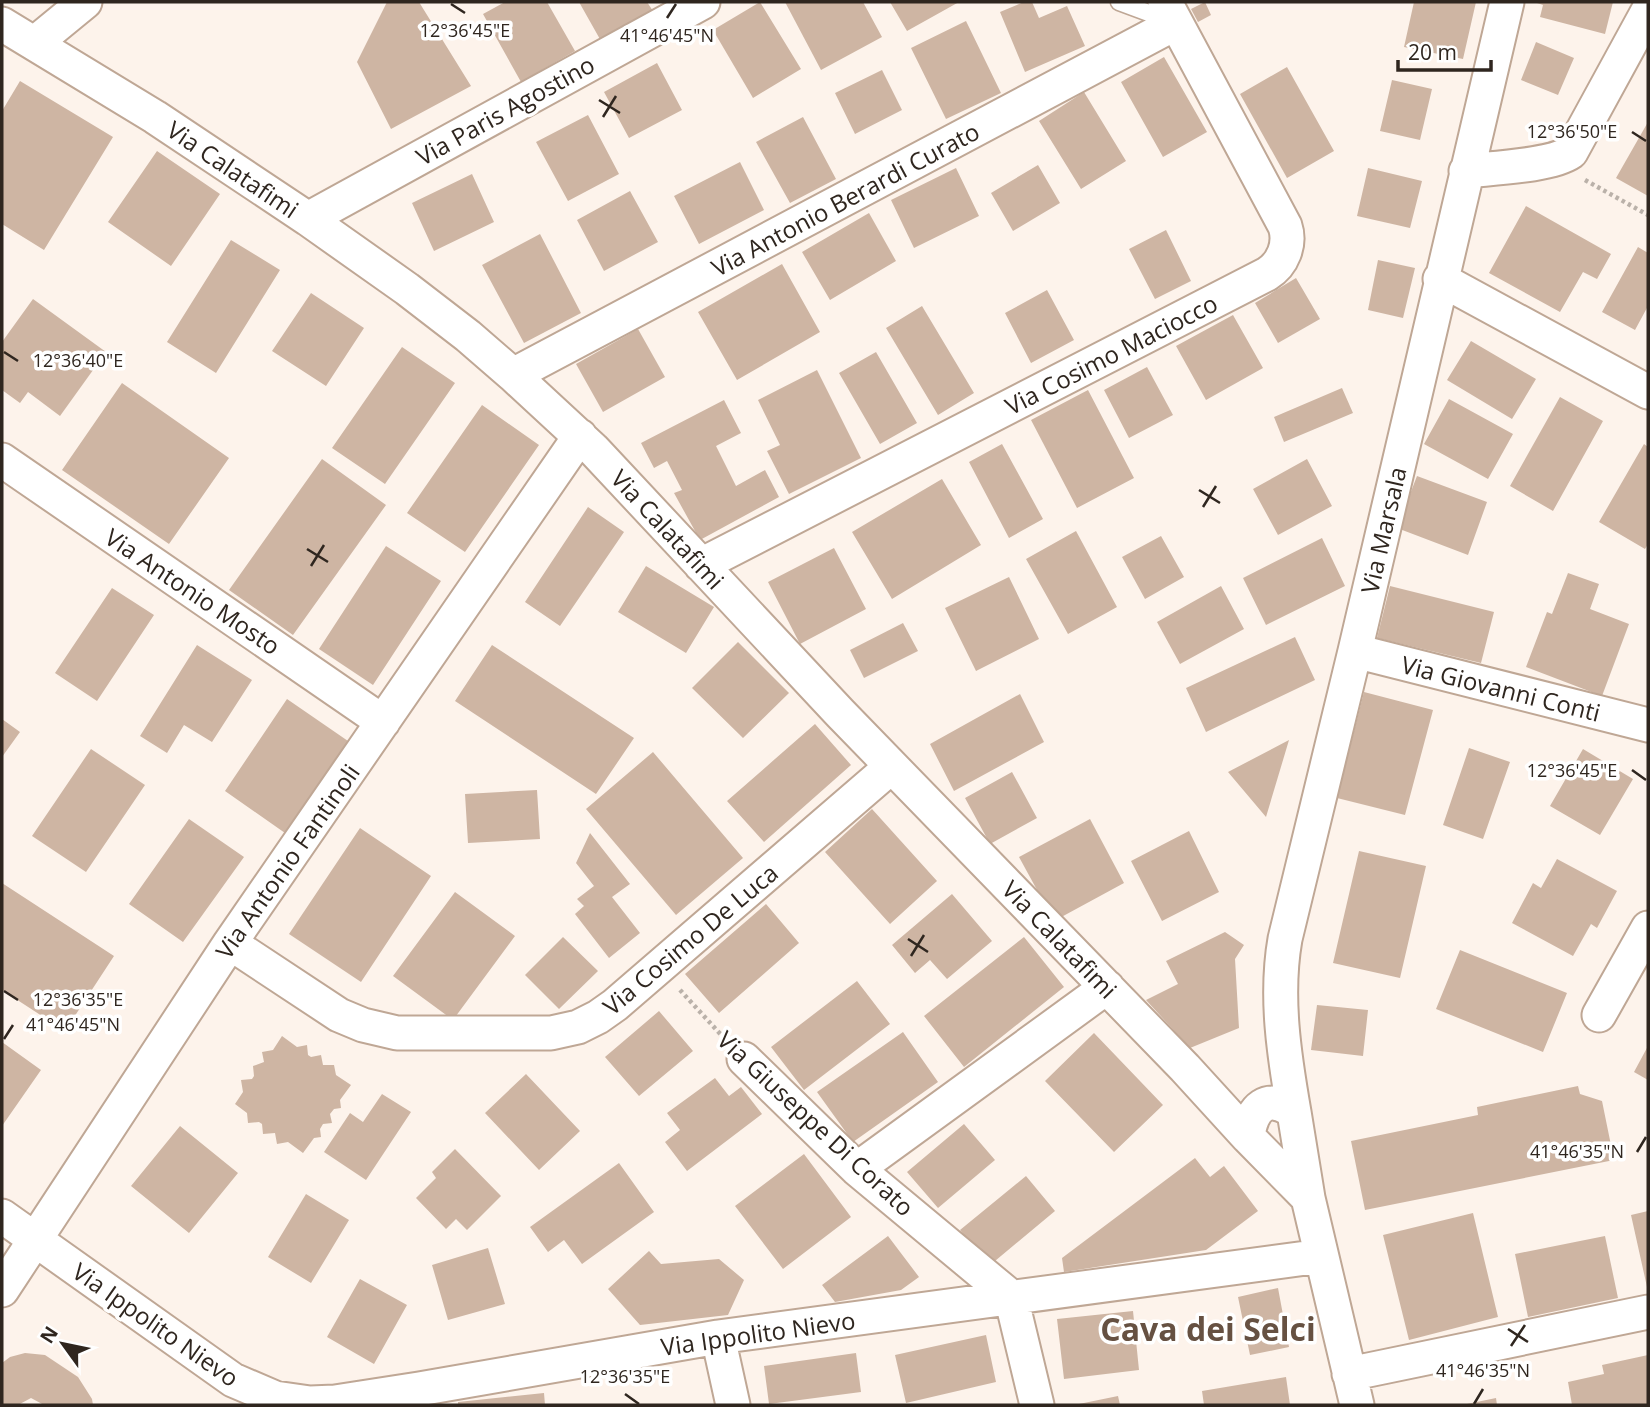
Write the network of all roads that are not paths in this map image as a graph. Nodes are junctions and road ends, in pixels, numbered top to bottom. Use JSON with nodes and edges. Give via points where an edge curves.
{"nodes":[{"id":1,"x":85,"y":2,"type":"edge"},
{"id":2,"x":703,"y":2,"type":"edge"},
{"id":3,"x":1119,"y":2,"type":"edge"},
{"id":4,"x":1507,"y":2,"type":"edge"},
{"id":5,"x":1648,"y":11,"type":"edge"},
{"id":6,"x":1171,"y":12,"type":"edge"},
{"id":7,"x":12,"y":35,"type":"edge"},
{"id":8,"x":1466,"y":171,"type":"junction"},
{"id":9,"x":308,"y":219,"type":"junction"},
{"id":10,"x":1440,"y":279,"type":"junction"},
{"id":11,"x":513,"y":375,"type":"junction"},
{"id":12,"x":1648,"y":392,"type":"edge"},
{"id":13,"x":580,"y":436,"type":"junction"},
{"id":14,"x":2,"y":460,"type":"edge"},
{"id":15,"x":701,"y":565,"type":"junction"},
{"id":16,"x":1355,"y":651,"type":"junction"},
{"id":17,"x":383,"y":722,"type":"junction"},
{"id":18,"x":1648,"y":725,"type":"edge"},
{"id":19,"x":891,"y":766,"type":"junction"},
{"id":20,"x":1648,"y":928,"type":"edge"},
{"id":21,"x":230,"y":943,"type":"junction"},
{"id":22,"x":1107,"y":987,"type":"junction"},
{"id":23,"x":1599,"y":1015,"type":"dead end"},
{"id":24,"x":744,"y":1059,"type":"road end"},
{"id":25,"x":1286,"y":1060,"type":"junction"},
{"id":26,"x":1262,"y":1105,"type":"junction"},
{"id":27,"x":1294,"y":1112,"type":"junction"},
{"id":28,"x":1248,"y":1137,"type":"junction"},
{"id":29,"x":857,"y":1169,"type":"junction"},
{"id":30,"x":1308,"y":1198,"type":"junction"},
{"id":31,"x":2,"y":1216,"type":"edge"},
{"id":32,"x":35,"y":1238,"type":"junction"},
{"id":33,"x":1321,"y":1256,"type":"junction"},
{"id":34,"x":2,"y":1290,"type":"edge"},
{"id":35,"x":1011,"y":1297,"type":"junction"},
{"id":36,"x":1648,"y":1312,"type":"edge"},
{"id":37,"x":718,"y":1337,"type":"junction"},
{"id":38,"x":1353,"y":1390,"type":"edge"},
{"id":39,"x":421,"y":1397,"type":"edge"},
{"id":40,"x":733,"y":1405,"type":"edge"},
{"id":41,"x":1037,"y":1405,"type":"edge"}],
"edges":[{"from":1,"to":7,"type":"street"},
{"from":2,"to":9,"type":"street","name":"Via Paris Agostino"},
{"from":3,"to":6,"type":"lane"},
{"from":4,"to":8,"type":"street","name":"Via Marsala"},
{"from":5,"to":8,"type":"street","via":[[1567,155]]},
{"from":6,"to":11,"type":"street","name":"Via Antonio Berardi Curato"},
{"from":6,"to":15,"type":"street","name":"Via Cosimo Maciocco","via":[[1285,226],[1284,254],[1272,271]]},
{"from":7,"to":9,"type":"street","name":"Via Calatafimi","via":[[163,122]]},
{"from":8,"to":10,"type":"street","name":"Via Marsala"},
{"from":9,"to":11,"type":"street","name":"Via Calatafimi","via":[[417,296]]},
{"from":10,"to":12,"type":"street"},
{"from":10,"to":16,"type":"street","name":"Via Marsala"},
{"from":11,"to":13,"type":"street","name":"Via Calatafimi"},
{"from":13,"to":15,"type":"street","name":"Via Calatafimi"},
{"from":13,"to":17,"type":"street","name":"Via Antonio Fantinoli"},
{"from":14,"to":17,"type":"street","name":"Via Antonio Mosto"},
{"from":15,"to":19,"type":"street","name":"Via Calatafimi"},
{"from":16,"to":18,"type":"street","name":"Via Giovanni Conti"},
{"from":16,"to":25,"type":"street","name":"Via Marsala","via":[[1281,959]]},
{"from":17,"to":21,"type":"street","name":"Via Antonio Fantinoli"},
{"from":19,"to":21,"type":"street","name":"Via Cosimo De Luca","via":[[660,968],[598,1017],[569,1030],[397,1033],[363,1026]]},
{"from":19,"to":22,"type":"street","name":"Via Calatafimi"},
{"from":20,"to":23,"type":"street"},
{"from":21,"to":32,"type":"street","name":"Via Antonio Fantinoli"},
{"from":22,"to":28,"type":"street","name":"Via Calatafimi"},
{"from":22,"to":29,"type":"street"},
{"from":24,"to":29,"type":"street","name":"Via Giuseppe Di Corato"},
{"from":25,"to":26,"type":"street","via":[[1281,1077]]},
{"from":25,"to":27,"type":"street","name":"Via Marsala"},
{"from":26,"to":27,"type":"street","via":[[1274,1102]]},
{"from":26,"to":28,"type":"street","via":[[1254,1113]]},
{"from":27,"to":30,"type":"street","name":"Via Marsala"},
{"from":28,"to":30,"type":"street","name":"Via Calatafimi"},
{"from":29,"to":35,"type":"street","name":"Via Giuseppe Di Corato"},
{"from":30,"to":33,"type":"street","name":"Via Marsala"},
{"from":31,"to":32,"type":"street","name":"Via Ippolito Nievo"},
{"from":32,"to":34,"type":"street","name":"Via Antonio Fantinoli"},
{"from":32,"to":39,"type":"street","name":"Via Ippolito Nievo","via":[[233,1380],[262,1394],[323,1403]]},
{"from":33,"to":35,"type":"street","name":"Via Ippolito Nievo"},
{"from":33,"to":38,"type":"street","name":"Via Marsala"},
{"from":35,"to":37,"type":"street","name":"Via Ippolito Nievo"},
{"from":35,"to":41,"type":"street"},
{"from":36,"to":38,"type":"street"},
{"from":37,"to":39,"type":"street","name":"Via Ippolito Nievo"},
{"from":37,"to":40,"type":"street"}]}
